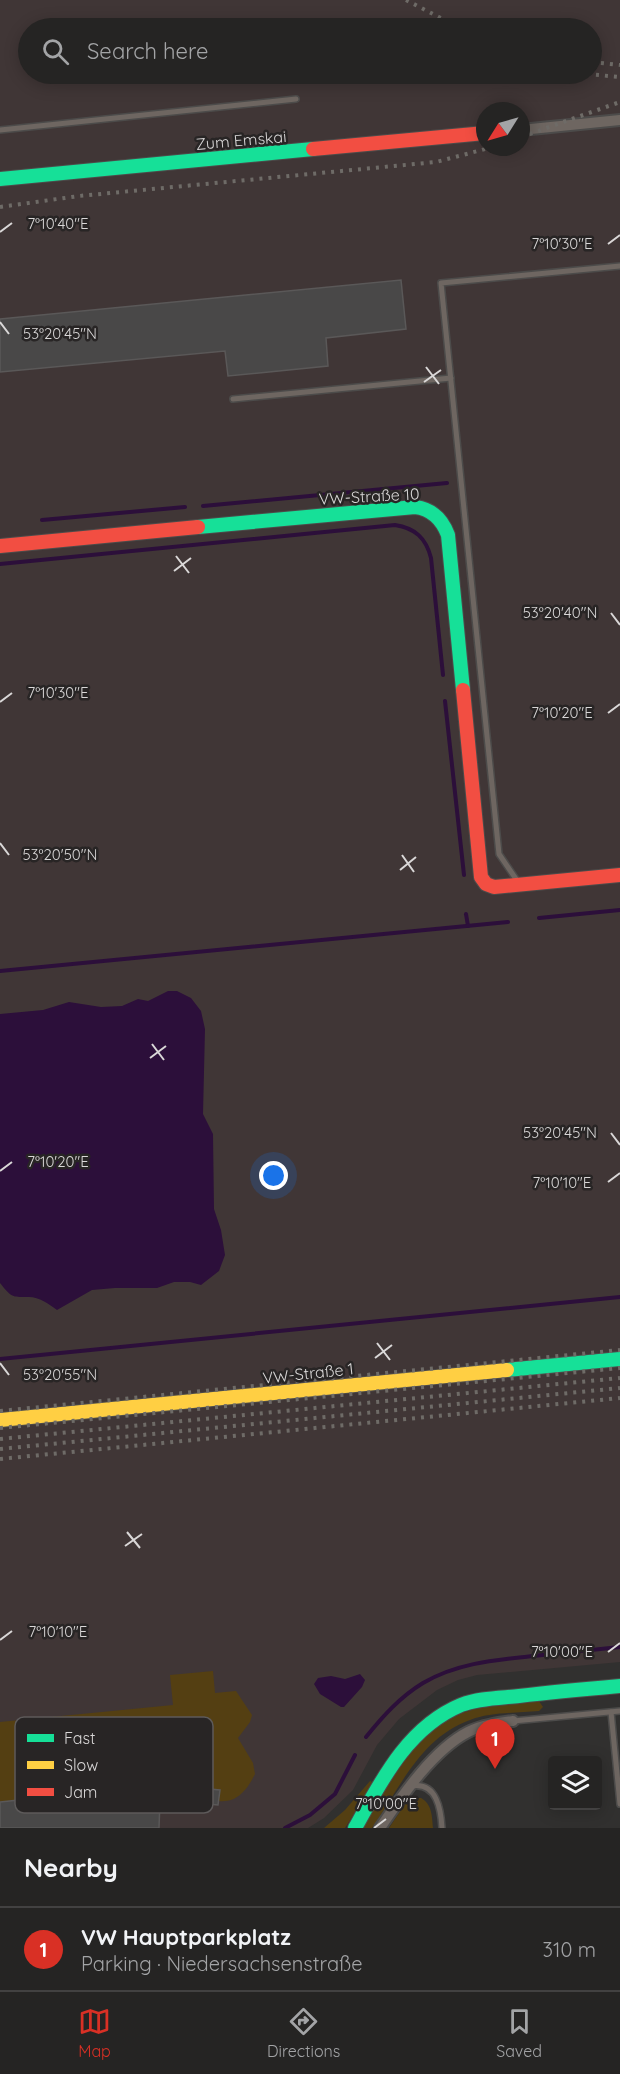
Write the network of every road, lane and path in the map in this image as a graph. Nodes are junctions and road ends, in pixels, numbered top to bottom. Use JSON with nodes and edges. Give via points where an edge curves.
{"nodes":[{"id":1,"x":296,"y":99,"type":"dead end"},
{"id":2,"x":620,"y":120,"type":"edge"},
{"id":3,"x":530,"y":129,"type":"edge"},
{"id":4,"x":0,"y":130,"type":"edge"},
{"id":5,"x":476,"y":134,"type":"edge"},
{"id":6,"x":0,"y":179,"type":"edge"},
{"id":7,"x":620,"y":266,"type":"edge"},
{"id":8,"x":451,"y":378,"type":"junction"},
{"id":9,"x":233,"y":399,"type":"dead end"},
{"id":10,"x":0,"y":546,"type":"edge"},
{"id":11,"x":620,"y":875,"type":"edge"},
{"id":12,"x":520,"y":885,"type":"junction"},
{"id":13,"x":620,"y":1359,"type":"edge"},
{"id":14,"x":0,"y":1420,"type":"edge"},
{"id":15,"x":620,"y":1686,"type":"edge"},
{"id":16,"x":611,"y":1712,"type":"junction"},
{"id":17,"x":620,"y":1712,"type":"edge"},
{"id":18,"x":513,"y":1721,"type":"joint"},
{"id":19,"x":410,"y":1787,"type":"junction"},
{"id":20,"x":620,"y":1804,"type":"edge"},
{"id":21,"x":355,"y":1828,"type":"edge"},
{"id":22,"x":380,"y":1828,"type":"edge"},
{"id":23,"x":442,"y":1828,"type":"edge"}],
"edges":[{"from":1,"to":4,"type":"lane"},
{"from":2,"to":3,"type":"street"},
{"from":5,"to":6,"type":"street","name":"Zum Emskai"},
{"from":7,"to":8,"type":"lane","via":[[441,283]]},
{"from":8,"to":9,"type":"lane"},
{"from":8,"to":12,"type":"lane","via":[[499,854]]},
{"from":10,"to":12,"type":"street","name":"VW-Straße 10","via":[[415,507],[435,513],[448,535],[481,877],[489,886]]},
{"from":11,"to":12,"type":"street"},
{"from":13,"to":14,"type":"street","name":"VW-Straße 1"},
{"from":15,"to":21,"type":"street","via":[[485,1699],[461,1705],[421,1732],[398,1756]]},
{"from":16,"to":17,"type":"lane"},
{"from":16,"to":18,"type":"lane"},
{"from":16,"to":20,"type":"lane"},
{"from":18,"to":19,"type":"street","via":[[484,1726],[459,1737]]},
{"from":19,"to":22,"type":"street"},
{"from":19,"to":23,"type":"lane","via":[[422,1786],[432,1792],[439,1805]]}]}
